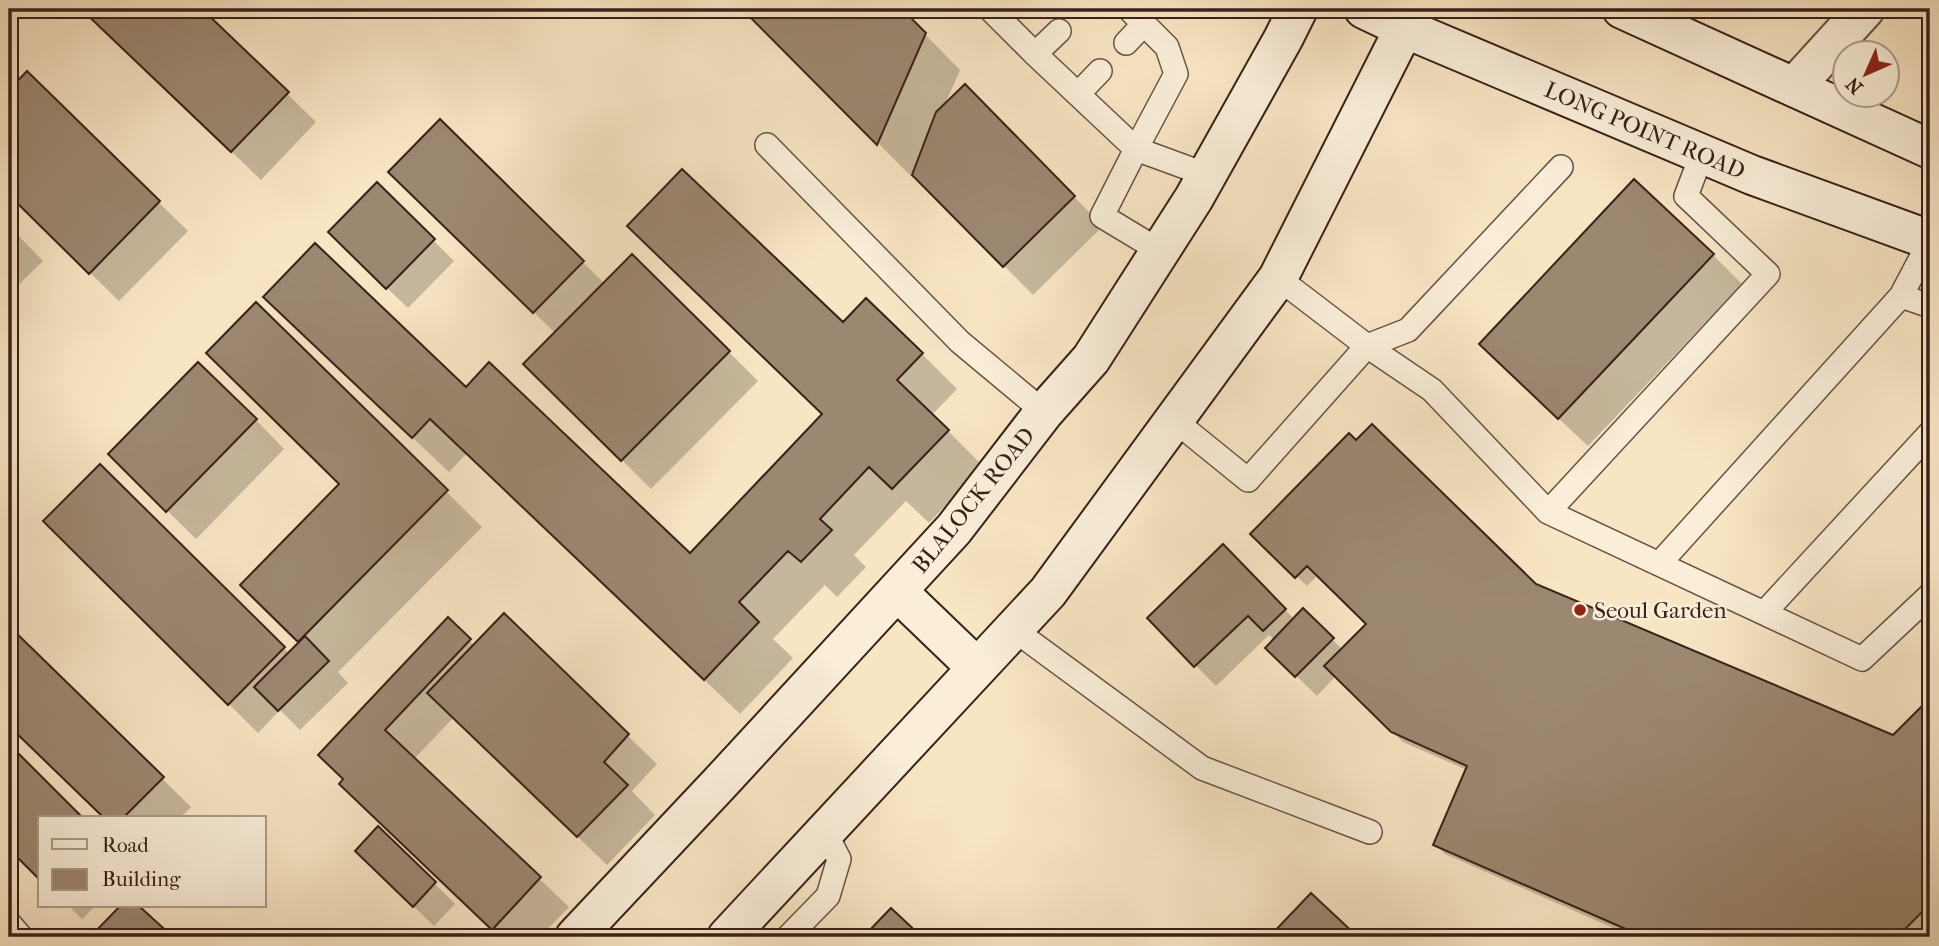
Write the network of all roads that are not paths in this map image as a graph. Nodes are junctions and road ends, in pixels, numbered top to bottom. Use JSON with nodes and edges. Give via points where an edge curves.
{"nodes":[{"id":1,"x":990,"y":9,"type":"edge"},
{"id":2,"x":1298,"y":9,"type":"edge"},
{"id":3,"x":1364,"y":9,"type":"edge"},
{"id":4,"x":1622,"y":9,"type":"edge"},
{"id":5,"x":1865,"y":9,"type":"edge"},
{"id":6,"x":1137,"y":16,"type":"edge"},
{"id":7,"x":1409,"y":19,"type":"edge"},
{"id":8,"x":1059,"y":31,"type":"dead end"},
{"id":9,"x":1126,"y":43,"type":"dead end"},
{"id":10,"x":1035,"y":54,"type":"junction"},
{"id":11,"x":1100,"y":71,"type":"dead end"},
{"id":12,"x":1794,"y":87,"type":"junction"},
{"id":13,"x":1077,"y":94,"type":"junction"},
{"id":14,"x":767,"y":145,"type":"dead end"},
{"id":15,"x":1136,"y":149,"type":"junction"},
{"id":16,"x":1930,"y":149,"type":"edge"},
{"id":17,"x":1702,"y":154,"type":"junction"},
{"id":18,"x":1561,"y":166,"type":"dead end"},
{"id":19,"x":1207,"y":175,"type":"junction"},
{"id":20,"x":1930,"y":240,"type":"edge"},
{"id":21,"x":1160,"y":251,"type":"junction"},
{"id":22,"x":1278,"y":278,"type":"junction"},
{"id":23,"x":1901,"y":296,"type":"junction"},
{"id":24,"x":1930,"y":306,"type":"edge"},
{"id":25,"x":1367,"y":346,"type":"junction"},
{"id":26,"x":1044,"y":412,"type":"junction"},
{"id":27,"x":1174,"y":420,"type":"junction"},
{"id":28,"x":1930,"y":433,"type":"edge"},
{"id":29,"x":1548,"y":512,"type":"junction"},
{"id":30,"x":1659,"y":564,"type":"junction"},
{"id":31,"x":897,"y":591,"type":"junction"},
{"id":32,"x":1930,"y":595,"type":"edge"},
{"id":33,"x":1764,"y":613,"type":"junction"},
{"id":34,"x":1013,"y":629,"type":"junction"},
{"id":35,"x":977,"y":668,"type":"junction"},
{"id":36,"x":825,"y":832,"type":"junction"},
{"id":37,"x":1370,"y":832,"type":"dead end"},
{"id":38,"x":9,"y":923,"type":"edge"},
{"id":39,"x":21,"y":937,"type":"edge"},
{"id":40,"x":575,"y":937,"type":"edge"},
{"id":41,"x":727,"y":937,"type":"edge"},
{"id":42,"x":789,"y":937,"type":"edge"}],
"edges":[{"from":1,"to":10,"type":"lane"},
{"from":2,"to":19,"type":"main road","name":"BLALOCK ROAD"},
{"from":3,"to":7,"type":"main road","name":"LONG POINT ROAD"},
{"from":4,"to":12,"type":"main road"},
{"from":5,"to":12,"type":"main road"},
{"from":6,"to":9,"type":"lane"},
{"from":6,"to":15,"type":"lane","via":[[1167,47],[1176,74]]},
{"from":7,"to":17,"type":"main road","name":"LONG POINT ROAD"},
{"from":7,"to":22,"type":"main road"},
{"from":8,"to":10,"type":"lane"},
{"from":10,"to":13,"type":"lane"},
{"from":11,"to":13,"type":"lane"},
{"from":12,"to":16,"type":"main road"},
{"from":13,"to":15,"type":"lane"},
{"from":14,"to":26,"type":"lane","via":[[960,342]]},
{"from":15,"to":19,"type":"lane"},
{"from":15,"to":21,"type":"lane","via":[[1102,216]]},
{"from":17,"to":20,"type":"main road","name":"LONG POINT ROAD"},
{"from":17,"to":29,"type":"lane","via":[[1686,196],[1768,274]]},
{"from":18,"to":25,"type":"lane","via":[[1408,330]]},
{"from":19,"to":21,"type":"main road","name":"BLALOCK ROAD"},
{"from":20,"to":23,"type":"lane"},
{"from":21,"to":26,"type":"main road","name":"BLALOCK ROAD","via":[[1091,359]]},
{"from":22,"to":25,"type":"lane"},
{"from":22,"to":27,"type":"main road"},
{"from":23,"to":24,"type":"lane"},
{"from":23,"to":30,"type":"lane"},
{"from":25,"to":27,"type":"lane","via":[[1248,480]]},
{"from":25,"to":29,"type":"lane","via":[[1432,390]]},
{"from":26,"to":31,"type":"main road","name":"BLALOCK ROAD","via":[[954,529]]},
{"from":27,"to":34,"type":"main road","via":[[1048,592]]},
{"from":28,"to":33,"type":"lane"},
{"from":29,"to":30,"type":"lane"},
{"from":30,"to":33,"type":"lane"},
{"from":31,"to":35,"type":"main road"},
{"from":31,"to":40,"type":"main road","name":"BLALOCK ROAD"},
{"from":32,"to":33,"type":"lane","via":[[1863,659]]},
{"from":34,"to":35,"type":"main road"},
{"from":34,"to":37,"type":"lane","via":[[1202,768]]},
{"from":35,"to":36,"type":"main road"},
{"from":36,"to":41,"type":"main road"},
{"from":36,"to":42,"type":"lane","via":[[839,859],[828,896]]},
{"from":38,"to":39,"type":"lane"}]}
